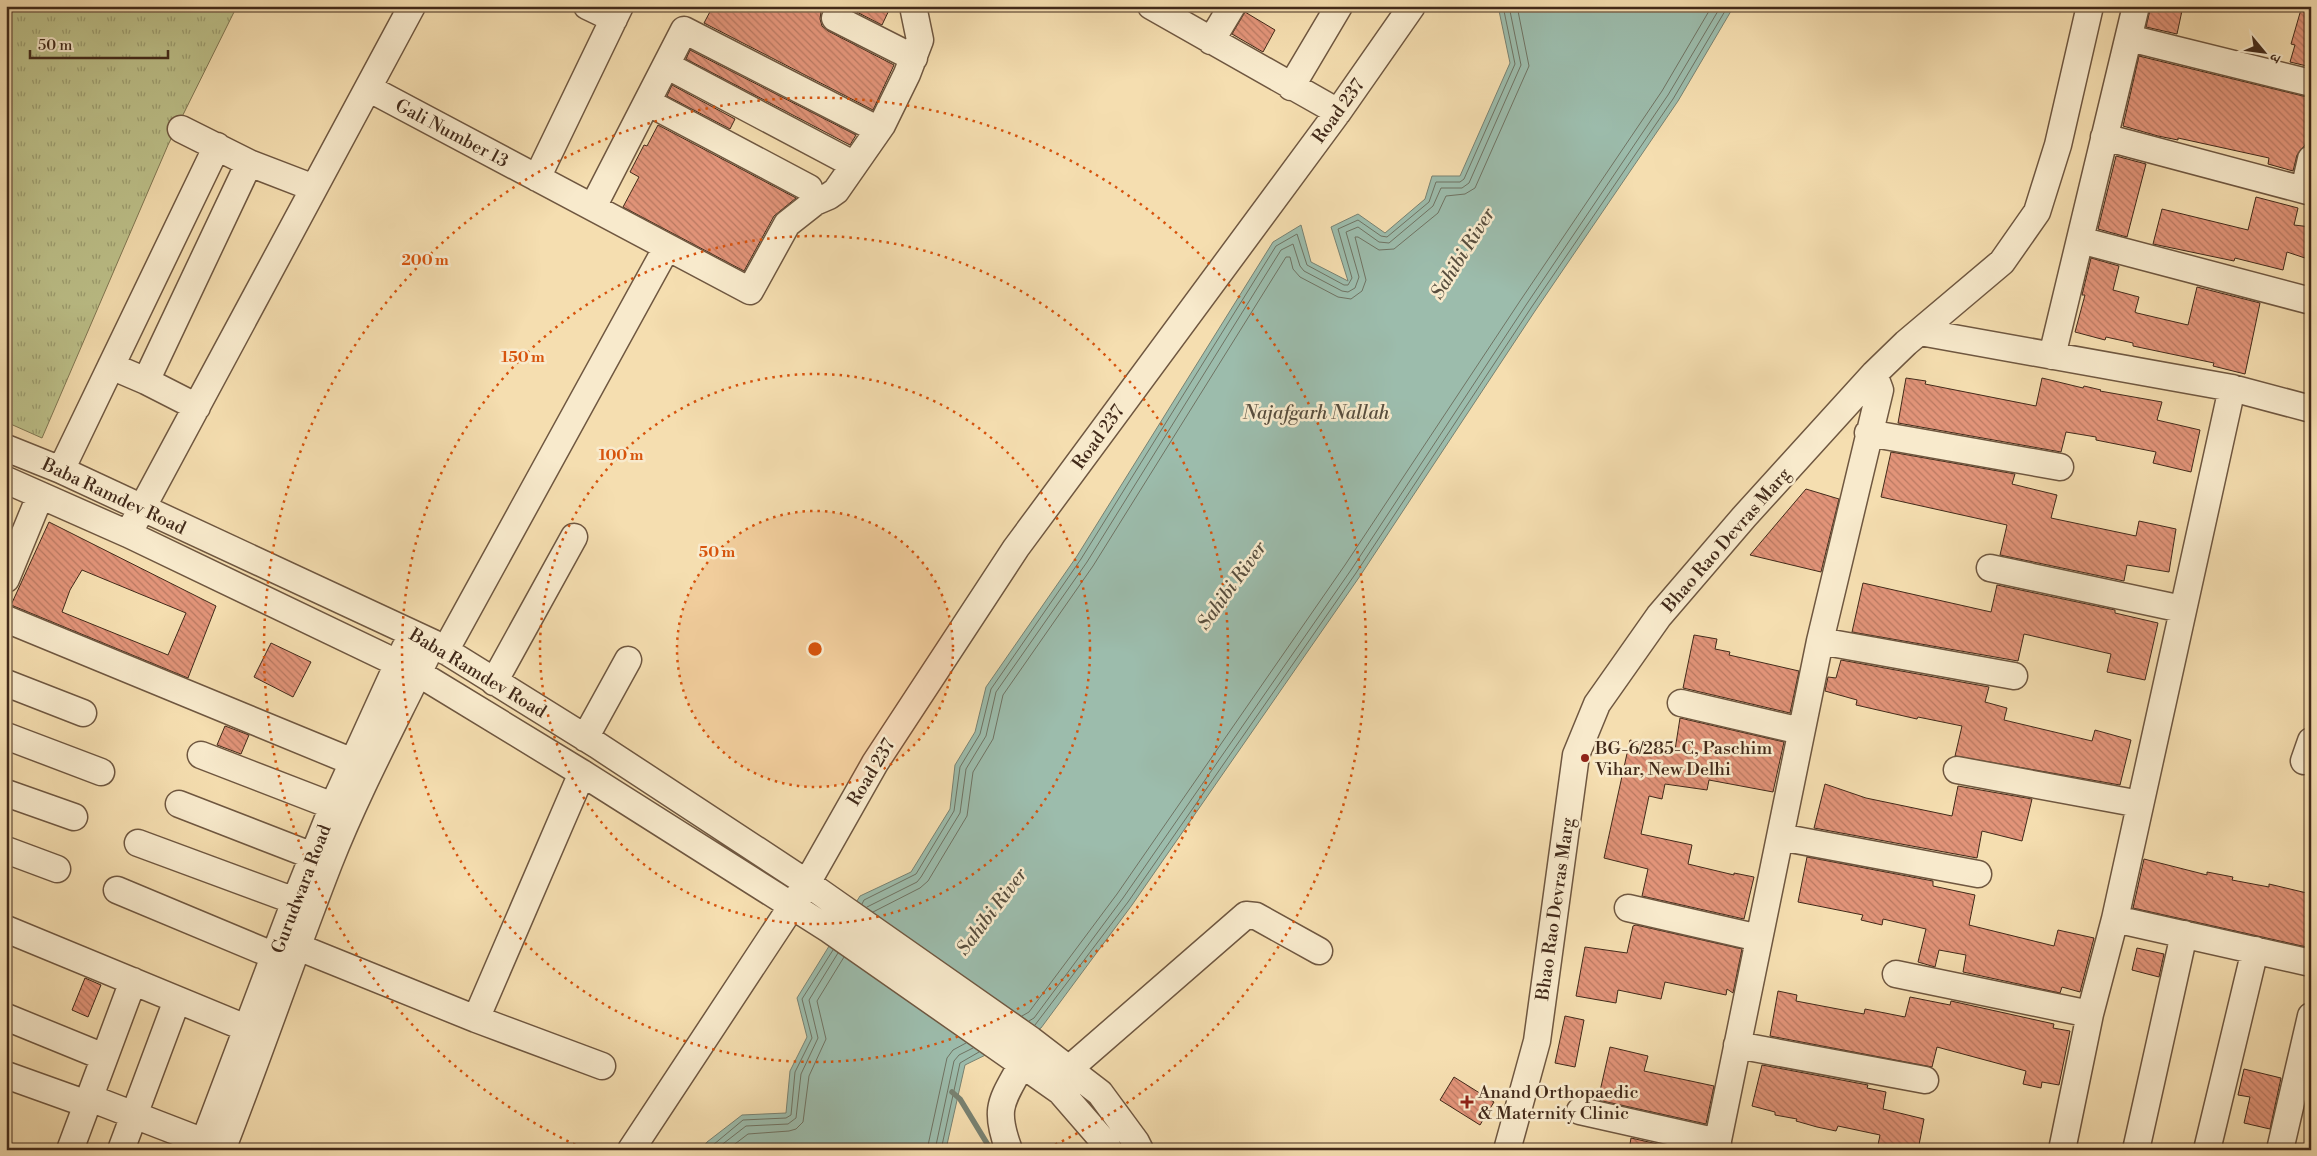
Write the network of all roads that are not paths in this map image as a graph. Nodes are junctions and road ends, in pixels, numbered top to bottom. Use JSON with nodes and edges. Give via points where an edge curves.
{"nodes":[{"id":1,"x":412,"y":6,"type":"edge"},
{"id":2,"x":587,"y":6,"type":"edge"},
{"id":3,"x":915,"y":6,"type":"edge"},
{"id":4,"x":1232,"y":6,"type":"edge"},
{"id":5,"x":1339,"y":6,"type":"edge"},
{"id":6,"x":1412,"y":6,"type":"edge"},
{"id":7,"x":2090,"y":6,"type":"edge"},
{"id":8,"x":2136,"y":6,"type":"edge"},
{"id":9,"x":1159,"y":8,"type":"edge"},
{"id":10,"x":617,"y":13,"type":"edge"},
{"id":11,"x":835,"y":18,"type":"dead end"},
{"id":12,"x":2129,"y":38,"type":"junction"},
{"id":13,"x":1211,"y":41,"type":"junction"},
{"id":14,"x":914,"y":58,"type":"junction"},
{"id":15,"x":666,"y":65,"type":"junction"},
{"id":16,"x":2311,"y":83,"type":"edge"},
{"id":17,"x":1291,"y":87,"type":"junction"},
{"id":18,"x":368,"y":88,"type":"junction"},
{"id":19,"x":647,"y":102,"type":"junction"},
{"id":20,"x":1338,"y":112,"type":"junction"},
{"id":21,"x":871,"y":126,"type":"dead end"},
{"id":22,"x":181,"y":129,"type":"dead end"},
{"id":23,"x":2104,"y":137,"type":"junction"},
{"id":24,"x":217,"y":146,"type":"junction"},
{"id":25,"x":2311,"y":159,"type":"edge"},
{"id":26,"x":849,"y":162,"type":"dead end"},
{"id":27,"x":249,"y":163,"type":"junction"},
{"id":28,"x":537,"y":178,"type":"junction"},
{"id":29,"x":314,"y":188,"type":"junction"},
{"id":30,"x":809,"y":188,"type":"dead end"},
{"id":31,"x":2307,"y":191,"type":"edge"},
{"id":32,"x":592,"y":208,"type":"junction"},
{"id":33,"x":2080,"y":240,"type":"junction"},
{"id":34,"x":667,"y":247,"type":"junction"},
{"id":35,"x":2311,"y":301,"type":"edge"},
{"id":36,"x":1920,"y":332,"type":"junction"},
{"id":37,"x":2052,"y":356,"type":"junction"},
{"id":38,"x":111,"y":366,"type":"junction"},
{"id":39,"x":1874,"y":374,"type":"junction"},
{"id":40,"x":146,"y":381,"type":"junction"},
{"id":41,"x":2232,"y":388,"type":"junction"},
{"id":42,"x":197,"y":408,"type":"junction"},
{"id":43,"x":2311,"y":409,"type":"edge"},
{"id":44,"x":1868,"y":433,"type":"junction"},
{"id":45,"x":6,"y":448,"type":"edge"},
{"id":46,"x":2060,"y":467,"type":"dead end"},
{"id":47,"x":61,"y":470,"type":"junction"},
{"id":48,"x":6,"y":480,"type":"edge"},
{"id":49,"x":40,"y":496,"type":"junction"},
{"id":50,"x":142,"y":510,"type":"junction"},
{"id":51,"x":128,"y":534,"type":"junction"},
{"id":52,"x":574,"y":538,"type":"dead end"},
{"id":53,"x":1990,"y":568,"type":"dead end"},
{"id":54,"x":6,"y":579,"type":"edge"},
{"id":55,"x":2182,"y":609,"type":"junction"},
{"id":56,"x":6,"y":619,"type":"edge"},
{"id":57,"x":1820,"y":641,"type":"junction"},
{"id":58,"x":430,"y":642,"type":"junction"},
{"id":59,"x":628,"y":660,"type":"dead end"},
{"id":60,"x":408,"y":668,"type":"junction"},
{"id":61,"x":2014,"y":676,"type":"dead end"},
{"id":62,"x":494,"y":682,"type":"junction"},
{"id":63,"x":6,"y":683,"type":"edge"},
{"id":64,"x":1681,"y":703,"type":"dead end"},
{"id":65,"x":83,"y":713,"type":"dead end"},
{"id":66,"x":1801,"y":731,"type":"junction"},
{"id":67,"x":6,"y":736,"type":"edge"},
{"id":68,"x":585,"y":738,"type":"junction"},
{"id":69,"x":201,"y":756,"type":"dead end"},
{"id":70,"x":353,"y":762,"type":"junction"},
{"id":71,"x":1957,"y":770,"type":"dead end"},
{"id":72,"x":101,"y":772,"type":"dead end"},
{"id":73,"x":582,"y":773,"type":"junction"},
{"id":74,"x":6,"y":793,"type":"edge"},
{"id":75,"x":179,"y":804,"type":"dead end"},
{"id":76,"x":2140,"y":804,"type":"junction"},
{"id":77,"x":333,"y":806,"type":"junction"},
{"id":78,"x":74,"y":817,"type":"dead end"},
{"id":79,"x":1780,"y":838,"type":"junction"},
{"id":80,"x":138,"y":843,"type":"dead end"},
{"id":81,"x":6,"y":850,"type":"edge"},
{"id":82,"x":314,"y":856,"type":"junction"},
{"id":83,"x":57,"y":869,"type":"dead end"},
{"id":84,"x":1978,"y":874,"type":"dead end"},
{"id":85,"x":807,"y":883,"type":"junction"},
{"id":86,"x":117,"y":890,"type":"dead end"},
{"id":87,"x":295,"y":901,"type":"junction"},
{"id":88,"x":792,"y":905,"type":"junction"},
{"id":89,"x":1628,"y":908,"type":"dead end"},
{"id":90,"x":836,"y":919,"type":"junction"},
{"id":91,"x":2115,"y":919,"type":"junction"},
{"id":92,"x":6,"y":929,"type":"edge"},
{"id":93,"x":2184,"y":934,"type":"junction"},
{"id":94,"x":1759,"y":938,"type":"junction"},
{"id":95,"x":2255,"y":950,"type":"junction"},
{"id":96,"x":1319,"y":951,"type":"dead end"},
{"id":97,"x":286,"y":952,"type":"junction"},
{"id":98,"x":2311,"y":963,"type":"edge"},
{"id":99,"x":1896,"y":974,"type":"dead end"},
{"id":100,"x":133,"y":982,"type":"junction"},
{"id":101,"x":178,"y":1000,"type":"junction"},
{"id":102,"x":2090,"y":1014,"type":"junction"},
{"id":103,"x":2311,"y":1016,"type":"edge"},
{"id":104,"x":6,"y":1017,"type":"edge"},
{"id":105,"x":476,"y":1019,"type":"junction"},
{"id":106,"x":256,"y":1032,"type":"junction"},
{"id":107,"x":1737,"y":1045,"type":"junction"},
{"id":108,"x":1026,"y":1055,"type":"junction"},
{"id":109,"x":104,"y":1057,"type":"junction"},
{"id":110,"x":602,"y":1066,"type":"dead end"},
{"id":111,"x":1069,"y":1069,"type":"junction"},
{"id":112,"x":6,"y":1076,"type":"edge"},
{"id":113,"x":1925,"y":1080,"type":"dead end"},
{"id":114,"x":88,"y":1101,"type":"junction"},
{"id":115,"x":1580,"y":1111,"type":"dead end"},
{"id":116,"x":134,"y":1115,"type":"junction"},
{"id":117,"x":1717,"y":1146,"type":"edge"},
{"id":118,"x":209,"y":1147,"type":"edge"},
{"id":119,"x":70,"y":1150,"type":"edge"},
{"id":120,"x":121,"y":1150,"type":"edge"},
{"id":121,"x":631,"y":1150,"type":"edge"},
{"id":122,"x":1008,"y":1150,"type":"edge"},
{"id":123,"x":1109,"y":1150,"type":"edge"},
{"id":124,"x":1140,"y":1150,"type":"edge"},
{"id":125,"x":1506,"y":1150,"type":"edge"},
{"id":126,"x":2062,"y":1150,"type":"edge"},
{"id":127,"x":2136,"y":1150,"type":"edge"},
{"id":128,"x":2207,"y":1150,"type":"edge"},
{"id":129,"x":2280,"y":1150,"type":"edge"}],
"edges":[{"from":1,"to":18,"type":"street"},
{"from":2,"to":10,"type":"street"},
{"from":3,"to":14,"type":"street","via":[[920,40]]},
{"from":4,"to":13,"type":"street"},
{"from":5,"to":17,"type":"street"},
{"from":6,"to":20,"type":"street","name":"Road 237"},
{"from":7,"to":36,"type":"street","name":"Bhao Rao Devras Marg","via":[[2058,144],[2037,212],[2002,262]]},
{"from":8,"to":12,"type":"street"},
{"from":9,"to":13,"type":"street"},
{"from":10,"to":28,"type":"street"},
{"from":11,"to":14,"type":"street"},
{"from":12,"to":16,"type":"street"},
{"from":12,"to":23,"type":"street"},
{"from":13,"to":17,"type":"street"},
{"from":14,"to":34,"type":"street","name":"Gali Number 13","via":[[882,125],[844,182],[787,224],[750,291]]},
{"from":15,"to":19,"type":"street"},
{"from":15,"to":21,"type":"street","via":[[684,30]]},
{"from":15,"to":26,"type":"street"},
{"from":17,"to":20,"type":"street"},
{"from":18,"to":28,"type":"street","name":"Gali Number 13"},
{"from":18,"to":29,"type":"street"},
{"from":19,"to":30,"type":"street"},
{"from":19,"to":32,"type":"street"},
{"from":20,"to":85,"type":"street","name":"Road 237","via":[[1016,548],[875,763]]},
{"from":22,"to":24,"type":"street"},
{"from":23,"to":31,"type":"street"},
{"from":23,"to":33,"type":"street"},
{"from":24,"to":27,"type":"street"},
{"from":24,"to":38,"type":"street"},
{"from":25,"to":31,"type":"street"},
{"from":27,"to":29,"type":"street"},
{"from":27,"to":40,"type":"street"},
{"from":28,"to":32,"type":"street","name":"Gali Number 13"},
{"from":29,"to":42,"type":"street"},
{"from":32,"to":34,"type":"street","name":"Gali Number 13"},
{"from":33,"to":35,"type":"street"},
{"from":33,"to":37,"type":"street"},
{"from":34,"to":58,"type":"street","name":"Gurudwara Road"},
{"from":36,"to":37,"type":"street"},
{"from":36,"to":39,"type":"street","name":"Bhao Rao Devras Marg"},
{"from":37,"to":41,"type":"street"},
{"from":38,"to":40,"type":"street"},
{"from":38,"to":47,"type":"street"},
{"from":39,"to":44,"type":"street","via":[[1880,390]]},
{"from":39,"to":125,"type":"street","name":"Bhao Rao Devras Marg","via":[[1659,616],[1598,704],[1576,755],[1537,1041]]},
{"from":40,"to":42,"type":"street"},
{"from":41,"to":43,"type":"street"},
{"from":41,"to":55,"type":"street"},
{"from":42,"to":50,"type":"street"},
{"from":44,"to":46,"type":"street"},
{"from":44,"to":57,"type":"street"},
{"from":45,"to":47,"type":"street","name":"Baba Ramdev Road"},
{"from":47,"to":50,"type":"street","name":"Baba Ramdev Road"},
{"from":48,"to":49,"type":"street"},
{"from":49,"to":51,"type":"street"},
{"from":49,"to":54,"type":"street"},
{"from":50,"to":51,"type":"street"},
{"from":50,"to":58,"type":"street","name":"Baba Ramdev Road"},
{"from":51,"to":60,"type":"street"},
{"from":52,"to":62,"type":"street"},
{"from":53,"to":55,"type":"street"},
{"from":55,"to":76,"type":"street"},
{"from":56,"to":70,"type":"street"},
{"from":57,"to":61,"type":"street"},
{"from":57,"to":66,"type":"street"},
{"from":58,"to":60,"type":"street","name":"Gurudwara Road"},
{"from":58,"to":62,"type":"street","name":"Baba Ramdev Road"},
{"from":59,"to":68,"type":"street"},
{"from":60,"to":70,"type":"street","name":"Gurudwara Road"},
{"from":60,"to":73,"type":"street"},
{"from":60,"to":97,"type":"street","name":"Gurudwara Road","via":[[329,862]]},
{"from":62,"to":68,"type":"street","name":"Baba Ramdev Road"},
{"from":63,"to":65,"type":"street"},
{"from":64,"to":66,"type":"street"},
{"from":66,"to":79,"type":"street"},
{"from":67,"to":72,"type":"street"},
{"from":68,"to":85,"type":"street","name":"Baba Ramdev Road"},
{"from":69,"to":77,"type":"street"},
{"from":70,"to":77,"type":"street","name":"Gurudwara Road"},
{"from":71,"to":76,"type":"street"},
{"from":73,"to":88,"type":"street"},
{"from":73,"to":105,"type":"street"},
{"from":74,"to":78,"type":"street"},
{"from":75,"to":82,"type":"street"},
{"from":76,"to":91,"type":"street"},
{"from":77,"to":82,"type":"street","name":"Gurudwara Road"},
{"from":79,"to":84,"type":"street"},
{"from":79,"to":94,"type":"street"},
{"from":80,"to":87,"type":"street"},
{"from":81,"to":83,"type":"street"},
{"from":82,"to":87,"type":"street","name":"Gurudwara Road"},
{"from":85,"to":88,"type":"street","name":"Road 237"},
{"from":85,"to":90,"type":"street","name":"Baba Ramdev Road"},
{"from":86,"to":97,"type":"street"},
{"from":87,"to":97,"type":"street","name":"Gurudwara Road"},
{"from":88,"to":90,"type":"street"},
{"from":88,"to":121,"type":"street","name":"Road 237"},
{"from":89,"to":94,"type":"street"},
{"from":90,"to":108,"type":"street"},
{"from":91,"to":93,"type":"street"},
{"from":91,"to":102,"type":"street"},
{"from":92,"to":100,"type":"street"},
{"from":93,"to":95,"type":"street"},
{"from":93,"to":127,"type":"street"},
{"from":94,"to":107,"type":"street"},
{"from":95,"to":98,"type":"street"},
{"from":95,"to":128,"type":"street"},
{"from":96,"to":111,"type":"street","via":[[1256,916],[1246,915]]},
{"from":97,"to":105,"type":"street"},
{"from":97,"to":106,"type":"street","name":"Gurudwara Road"},
{"from":99,"to":102,"type":"street"},
{"from":100,"to":101,"type":"street"},
{"from":100,"to":109,"type":"street"},
{"from":101,"to":106,"type":"street"},
{"from":101,"to":116,"type":"street"},
{"from":102,"to":126,"type":"street"},
{"from":103,"to":129,"type":"street"},
{"from":104,"to":109,"type":"street"},
{"from":105,"to":110,"type":"street"},
{"from":106,"to":118,"type":"street","name":"Gurudwara Road"},
{"from":107,"to":113,"type":"street"},
{"from":107,"to":117,"type":"street"},
{"from":108,"to":111,"type":"street"},
{"from":108,"to":122,"type":"street","via":[[1000,1104],[1001,1129]]},
{"from":108,"to":123,"type":"street"},
{"from":109,"to":114,"type":"street"},
{"from":111,"to":124,"type":"street","via":[[1100,1093]]},
{"from":112,"to":114,"type":"street"},
{"from":114,"to":116,"type":"street"},
{"from":114,"to":119,"type":"street"},
{"from":115,"to":117,"type":"street"},
{"from":116,"to":118,"type":"street"},
{"from":116,"to":120,"type":"street"}]}
